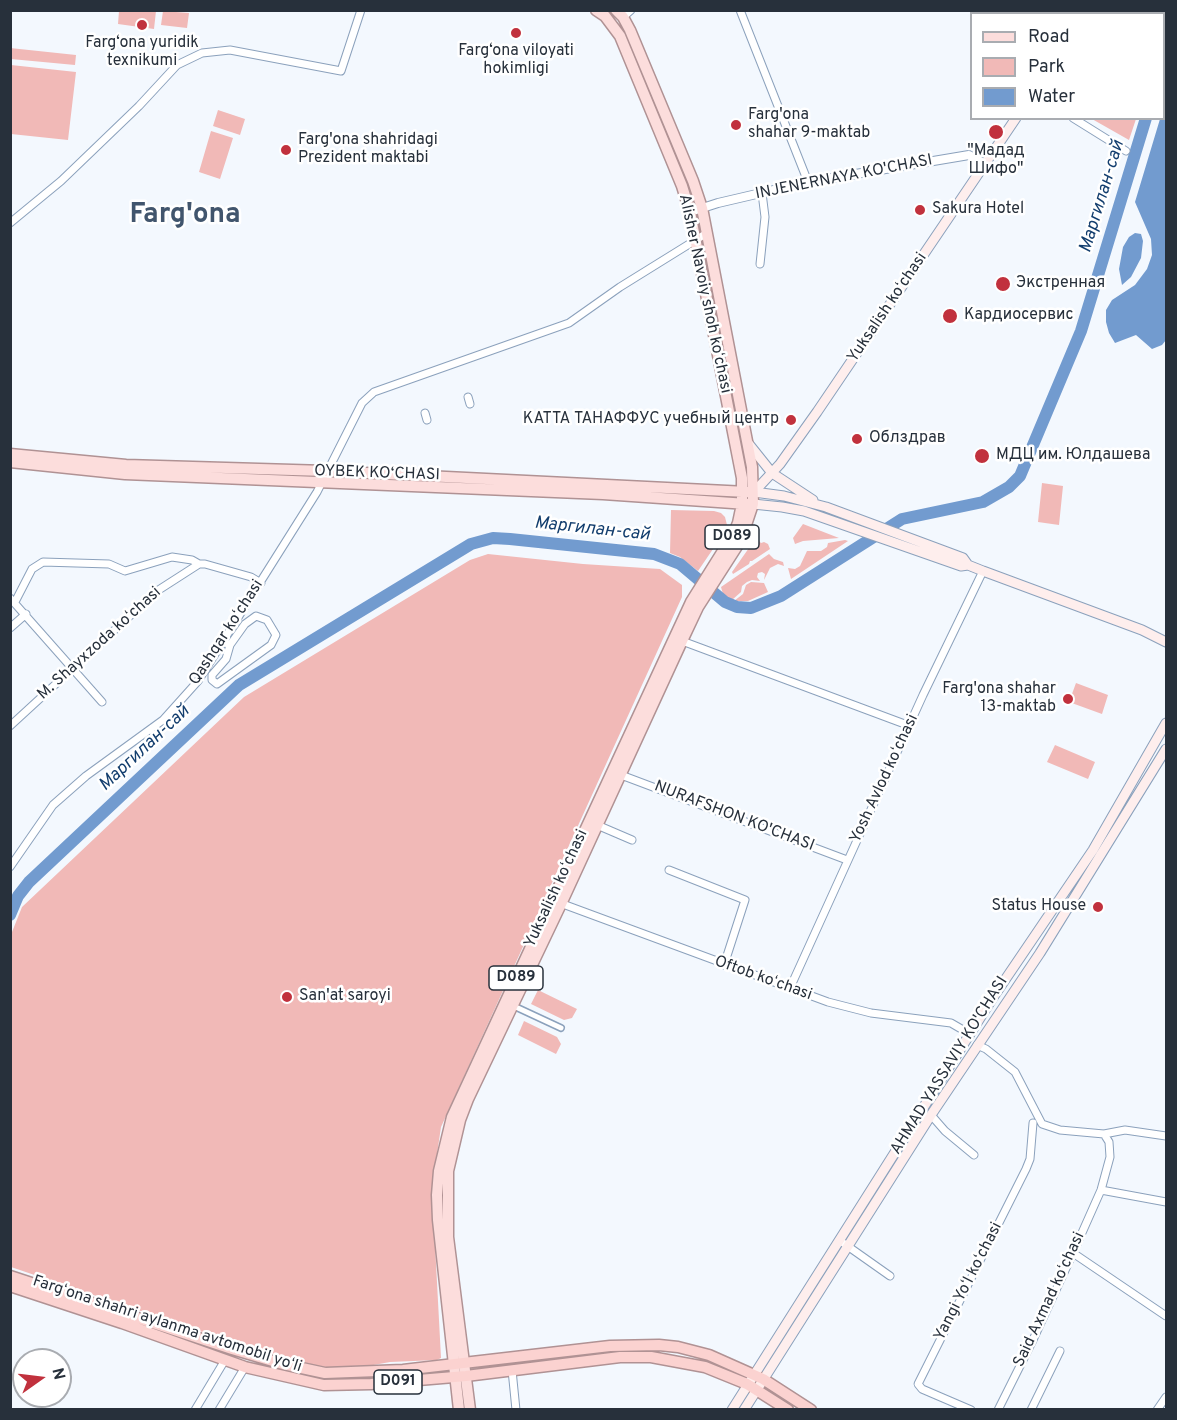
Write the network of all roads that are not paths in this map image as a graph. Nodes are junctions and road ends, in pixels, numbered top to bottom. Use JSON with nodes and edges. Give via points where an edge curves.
{"nodes":[{"id":1,"x":361,"y":10,"type":"edge"},
{"id":2,"x":596,"y":10,"type":"edge"},
{"id":3,"x":740,"y":10,"type":"edge"},
{"id":4,"x":623,"y":13,"type":"edge"},
{"id":5,"x":614,"y":25,"type":"junction"},
{"id":6,"x":1015,"y":120,"type":"edge"},
{"id":7,"x":1075,"y":120,"type":"edge"},
{"id":8,"x":1126,"y":151,"type":"dead end"},
{"id":9,"x":985,"y":164,"type":"junction"},
{"id":10,"x":808,"y":182,"type":"junction"},
{"id":11,"x":762,"y":193,"type":"junction"},
{"id":12,"x":702,"y":208,"type":"junction"},
{"id":13,"x":690,"y":212,"type":"junction"},
{"id":14,"x":10,"y":223,"type":"edge"},
{"id":15,"x":706,"y":233,"type":"junction"},
{"id":16,"x":696,"y":239,"type":"junction"},
{"id":17,"x":760,"y":264,"type":"dead end"},
{"id":18,"x":746,"y":440,"type":"junction"},
{"id":19,"x":10,"y":454,"type":"edge"},
{"id":20,"x":10,"y":462,"type":"edge"},
{"id":21,"x":772,"y":473,"type":"junction"},
{"id":22,"x":324,"y":477,"type":"junction"},
{"id":23,"x":748,"y":492,"type":"junction"},
{"id":24,"x":747,"y":504,"type":"junction"},
{"id":25,"x":826,"y":507,"type":"junction"},
{"id":26,"x":893,"y":538,"type":"junction"},
{"id":27,"x":199,"y":564,"type":"junction"},
{"id":28,"x":983,"y":571,"type":"junction"},
{"id":29,"x":261,"y":583,"type":"junction"},
{"id":30,"x":13,"y":600,"type":"edge"},
{"id":31,"x":694,"y":604,"type":"junction"},
{"id":32,"x":26,"y":614,"type":"junction"},
{"id":33,"x":10,"y":628,"type":"edge"},
{"id":34,"x":682,"y":641,"type":"junction"},
{"id":35,"x":1167,"y":642,"type":"edge"},
{"id":36,"x":226,"y":643,"type":"junction"},
{"id":37,"x":73,"y":668,"type":"junction"},
{"id":38,"x":102,"y":702,"type":"dead end"},
{"id":39,"x":1167,"y":723,"type":"edge"},
{"id":40,"x":10,"y":726,"type":"edge"},
{"id":41,"x":910,"y":726,"type":"junction"},
{"id":42,"x":1167,"y":749,"type":"edge"},
{"id":43,"x":621,"y":775,"type":"junction"},
{"id":44,"x":597,"y":825,"type":"junction"},
{"id":45,"x":632,"y":840,"type":"dead end"},
{"id":46,"x":847,"y":860,"type":"junction"},
{"id":47,"x":10,"y":867,"type":"edge"},
{"id":48,"x":669,"y":870,"type":"dead end"},
{"id":49,"x":557,"y":902,"type":"junction"},
{"id":50,"x":724,"y":965,"type":"junction"},
{"id":51,"x":790,"y":988,"type":"junction"},
{"id":52,"x":518,"y":1008,"type":"dead end"},
{"id":53,"x":561,"y":1028,"type":"dead end"},
{"id":54,"x":970,"y":1034,"type":"junction"},
{"id":55,"x":977,"y":1045,"type":"junction"},
{"id":56,"x":931,"y":1115,"type":"junction"},
{"id":57,"x":1033,"y":1123,"type":"dead end"},
{"id":58,"x":1104,"y":1134,"type":"junction"},
{"id":59,"x":1167,"y":1136,"type":"edge"},
{"id":60,"x":974,"y":1155,"type":"dead end"},
{"id":61,"x":1101,"y":1190,"type":"junction"},
{"id":62,"x":1167,"y":1202,"type":"edge"},
{"id":63,"x":838,"y":1240,"type":"junction"},
{"id":64,"x":848,"y":1246,"type":"junction"},
{"id":65,"x":1073,"y":1253,"type":"junction"},
{"id":66,"x":10,"y":1276,"type":"edge"},
{"id":67,"x":890,"y":1276,"type":"dead end"},
{"id":68,"x":10,"y":1286,"type":"edge"},
{"id":69,"x":98,"y":1310,"type":"junction"},
{"id":70,"x":1167,"y":1316,"type":"edge"},
{"id":71,"x":1060,"y":1351,"type":"dead end"},
{"id":72,"x":225,"y":1360,"type":"junction"},
{"id":73,"x":459,"y":1364,"type":"junction"},
{"id":74,"x":245,"y":1367,"type":"junction"},
{"id":75,"x":512,"y":1370,"type":"junction"},
{"id":76,"x":461,"y":1376,"type":"junction"},
{"id":77,"x":758,"y":1377,"type":"junction"},
{"id":78,"x":752,"y":1387,"type":"junction"},
{"id":79,"x":1167,"y":1397,"type":"edge"},
{"id":80,"x":195,"y":1410,"type":"edge"},
{"id":81,"x":219,"y":1410,"type":"edge"},
{"id":82,"x":459,"y":1410,"type":"edge"},
{"id":83,"x":470,"y":1410,"type":"edge"},
{"id":84,"x":516,"y":1410,"type":"edge"},
{"id":85,"x":732,"y":1410,"type":"edge"},
{"id":86,"x":744,"y":1410,"type":"edge"},
{"id":87,"x":788,"y":1410,"type":"edge"},
{"id":88,"x":811,"y":1410,"type":"edge"},
{"id":89,"x":970,"y":1410,"type":"edge"},
{"id":90,"x":998,"y":1410,"type":"edge"},
{"id":91,"x":1031,"y":1410,"type":"edge"},
{"id":92,"x":1157,"y":1410,"type":"edge"}],
"edges":[{"from":1,"to":14,"type":"street","via":[[341,71],[230,50],[202,53],[177,65],[61,181]]},
{"from":2,"to":5,"type":"main road","name":"Alisher Navoiy shoh koʻchasi"},
{"from":3,"to":10,"type":"street"},
{"from":4,"to":5,"type":"street"},
{"from":4,"to":12,"type":"main road","name":"Alisher Navoiy shoh koʻchasi"},
{"from":5,"to":13,"type":"main road","name":"Alisher Navoiy shoh koʻchasi"},
{"from":6,"to":9,"type":"main road","name":"Yuksalish koʻchasi"},
{"from":7,"to":8,"type":"street"},
{"from":9,"to":10,"type":"street","name":"INJENERNAYA KO'CHASI","via":[[969,154]]},
{"from":9,"to":21,"type":"main road","name":"Yuksalish koʻchasi"},
{"from":10,"to":11,"type":"street","name":"INJENERNAYA KO'CHASI"},
{"from":11,"to":12,"type":"street","name":"INJENERNAYA KO'CHASI"},
{"from":11,"to":17,"type":"street","via":[[765,217]]},
{"from":12,"to":13,"type":"street","name":"INJENERNAYA KO'CHASI"},
{"from":12,"to":15,"type":"main road","name":"Alisher Navoiy shoh koʻchasi"},
{"from":13,"to":16,"type":"main road","name":"Alisher Navoiy shoh koʻchasi"},
{"from":15,"to":16,"type":"street","name":"Qashqar koʻchasi"},
{"from":15,"to":18,"type":"main road","name":"Alisher Navoiy shoh koʻchasi"},
{"from":16,"to":22,"type":"street","name":"Qashqar koʻchasi","via":[[569,323],[374,392],[362,403]]},
{"from":16,"to":23,"type":"main road","name":"Alisher Navoiy shoh koʻchasi"},
{"from":18,"to":21,"type":"main road"},
{"from":18,"to":23,"type":"main road","name":"Alisher Navoiy shoh koʻchasi","via":[[752,467]]},
{"from":19,"to":22,"type":"main road","name":"OYBEK KO‘CHASI"},
{"from":20,"to":22,"type":"main road","name":"OYBEK KO‘CHASI","via":[[125,474]]},
{"from":21,"to":23,"type":"main road","name":"Yuksalish koʻchasi"},
{"from":21,"to":25,"type":"main road"},
{"from":22,"to":23,"type":"main road","name":"OYBEK KO‘CHASI"},
{"from":22,"to":24,"type":"main road","name":"OYBEK KO‘CHASI"},
{"from":22,"to":29,"type":"street","name":"Qashqar koʻchasi"},
{"from":23,"to":24,"type":"main road","name":"Yuksalish koʻchasi","number":"D089"},
{"from":23,"to":25,"type":"main road"},
{"from":24,"to":26,"type":"main road","via":[[804,511],[865,533]]},
{"from":24,"to":31,"type":"main road","name":"Yuksalish koʻchasi","number":"D089"},
{"from":25,"to":26,"type":"main road"},
{"from":26,"to":28,"type":"main road"},
{"from":27,"to":29,"type":"street"},
{"from":27,"to":30,"type":"street","via":[[172,557],[123,571],[109,564],[43,562],[32,569]]},
{"from":27,"to":37,"type":"street","name":"M. Shayxzoda koʻchasi","via":[[158,591]]},
{"from":28,"to":35,"type":"main road"},
{"from":28,"to":41,"type":"street","name":"Yosh Avlod koʻchasi"},
{"from":29,"to":36,"type":"street","name":"Qashqar koʻchasi"},
{"from":30,"to":32,"type":"street"},
{"from":31,"to":34,"type":"main road","name":"Yuksalish koʻchasi","number":"D089"},
{"from":31,"to":49,"type":"main road","name":"Yuksalish koʻchasi","number":"D089"},
{"from":32,"to":33,"type":"street"},
{"from":32,"to":37,"type":"street"},
{"from":34,"to":41,"type":"street","via":[[799,680]]},
{"from":34,"to":43,"type":"main road","name":"Yuksalish koʻchasi","number":"D089"},
{"from":36,"to":36,"type":"street","via":[[256,616],[267,620],[276,635],[272,645],[217,684],[212,675],[225,659]]},
{"from":36,"to":47,"type":"street","name":"Qashqar koʻchasi","via":[[163,720],[53,805]]},
{"from":37,"to":38,"type":"street"},
{"from":37,"to":40,"type":"street","name":"M. Shayxzoda koʻchasi"},
{"from":39,"to":54,"type":"main road","name":"AHMAD YASSAVIY KO'CHASI","via":[[1093,850]]},
{"from":41,"to":46,"type":"street","name":"Yosh Avlod koʻchasi"},
{"from":42,"to":55,"type":"main road","name":"AHMAD YASSAVIY KO'CHASI","via":[[1040,953]]},
{"from":43,"to":44,"type":"main road","name":"Yuksalish koʻchasi","number":"D089"},
{"from":43,"to":46,"type":"street","name":"NURAFSHON KO'CHASI"},
{"from":44,"to":45,"type":"street"},
{"from":44,"to":49,"type":"main road","name":"Yuksalish koʻchasi","number":"D089"},
{"from":46,"to":51,"type":"street","name":"Yosh Avlod koʻchasi"},
{"from":48,"to":50,"type":"street","via":[[745,900]]},
{"from":49,"to":50,"type":"street","name":"Oftob koʻchasi"},
{"from":49,"to":73,"type":"main road","name":"Yuksalish koʻchasi","number":"D089","via":[[468,1099],[453,1144],[448,1171],[448,1237]]},
{"from":50,"to":51,"type":"street","name":"Oftob koʻchasi"},
{"from":51,"to":54,"type":"street","name":"Oftob koʻchasi","via":[[871,1013],[951,1023]]},
{"from":52,"to":53,"type":"street"},
{"from":54,"to":63,"type":"main road","name":"AHMAD YASSAVIY KO'CHASI"},
{"from":55,"to":56,"type":"main road","name":"AHMAD YASSAVIY KO'CHASI"},
{"from":55,"to":58,"type":"street","via":[[1015,1072],[1042,1124],[1060,1130]]},
{"from":56,"to":60,"type":"street"},
{"from":56,"to":64,"type":"main road","name":"AHMAD YASSAVIY KO'CHASI"},
{"from":57,"to":89,"type":"street","name":"Yangi Yoʻl koʻchasi","via":[[1026,1170],[918,1384]]},
{"from":58,"to":59,"type":"street","via":[[1125,1130]]},
{"from":58,"to":61,"type":"street","name":"Said Axmad koʻchasi","via":[[1110,1157]]},
{"from":61,"to":62,"type":"street"},
{"from":61,"to":65,"type":"street","name":"Said Axmad koʻchasi"},
{"from":63,"to":64,"type":"street"},
{"from":63,"to":77,"type":"main road","name":"AHMAD YASSAVIY KO'CHASI"},
{"from":64,"to":67,"type":"street"},
{"from":64,"to":77,"type":"main road","name":"AHMAD YASSAVIY KO'CHASI"},
{"from":65,"to":70,"type":"street"},
{"from":65,"to":90,"type":"street","name":"Said Axmad koʻchasi"},
{"from":66,"to":69,"type":"highway","name":"Fargʻona shahri aylanma avtomobil yoʻli","number":"D091"},
{"from":68,"to":69,"type":"highway","name":"Fargʻona shahri aylanma avtomobil yoʻli","number":"D091"},
{"from":69,"to":72,"type":"highway","name":"Fargʻona shahri aylanma avtomobil yoʻli","number":"D091"},
{"from":69,"to":73,"type":"highway","name":"Fargʻona shahri aylanma avtomobil yoʻli","number":"D091","via":[[304,1370],[344,1374]]},
{"from":71,"to":91,"type":"street","name":"Said Axmad koʻchasi"},
{"from":72,"to":74,"type":"highway","name":"Fargʻona shahri aylanma avtomobil yoʻli","number":"D091"},
{"from":72,"to":80,"type":"street"},
{"from":73,"to":76,"type":"main road","name":"Yuksalish koʻchasi","number":"D089"},
{"from":73,"to":77,"type":"highway","name":"Fargʻona shahri aylanma avtomobil yoʻli","number":"D091","via":[[610,1346],[659,1345],[709,1355]]},
{"from":74,"to":76,"type":"highway","name":"Fargʻona shahri aylanma avtomobil yoʻli","number":"D091","via":[[324,1384]]},
{"from":74,"to":81,"type":"street"},
{"from":75,"to":76,"type":"highway","name":"Fargʻona shahri aylanma avtomobil yoʻli","number":"D091"},
{"from":75,"to":78,"type":"highway","name":"Fargʻona shahri aylanma avtomobil yoʻli","number":"D091","via":[[651,1357],[692,1363]]},
{"from":75,"to":84,"type":"street"},
{"from":76,"to":82,"type":"main road","number":"D089"},
{"from":76,"to":83,"type":"main road","number":"D089"},
{"from":77,"to":78,"type":"main road","name":"AHMAD YASSAVIY KO'CHASI"},
{"from":77,"to":88,"type":"highway","name":"Fargʻona shahri aylanma avtomobil yoʻli","number":"D091"},
{"from":78,"to":85,"type":"main road","name":"AHMAD YASSAVIY KO'CHASI"},
{"from":78,"to":86,"type":"main road","name":"AHMAD YASSAVIY KO'CHASI"},
{"from":78,"to":87,"type":"highway","name":"Fargʻona shahri aylanma avtomobil yoʻli","number":"D091"},
{"from":79,"to":92,"type":"street"}]}
